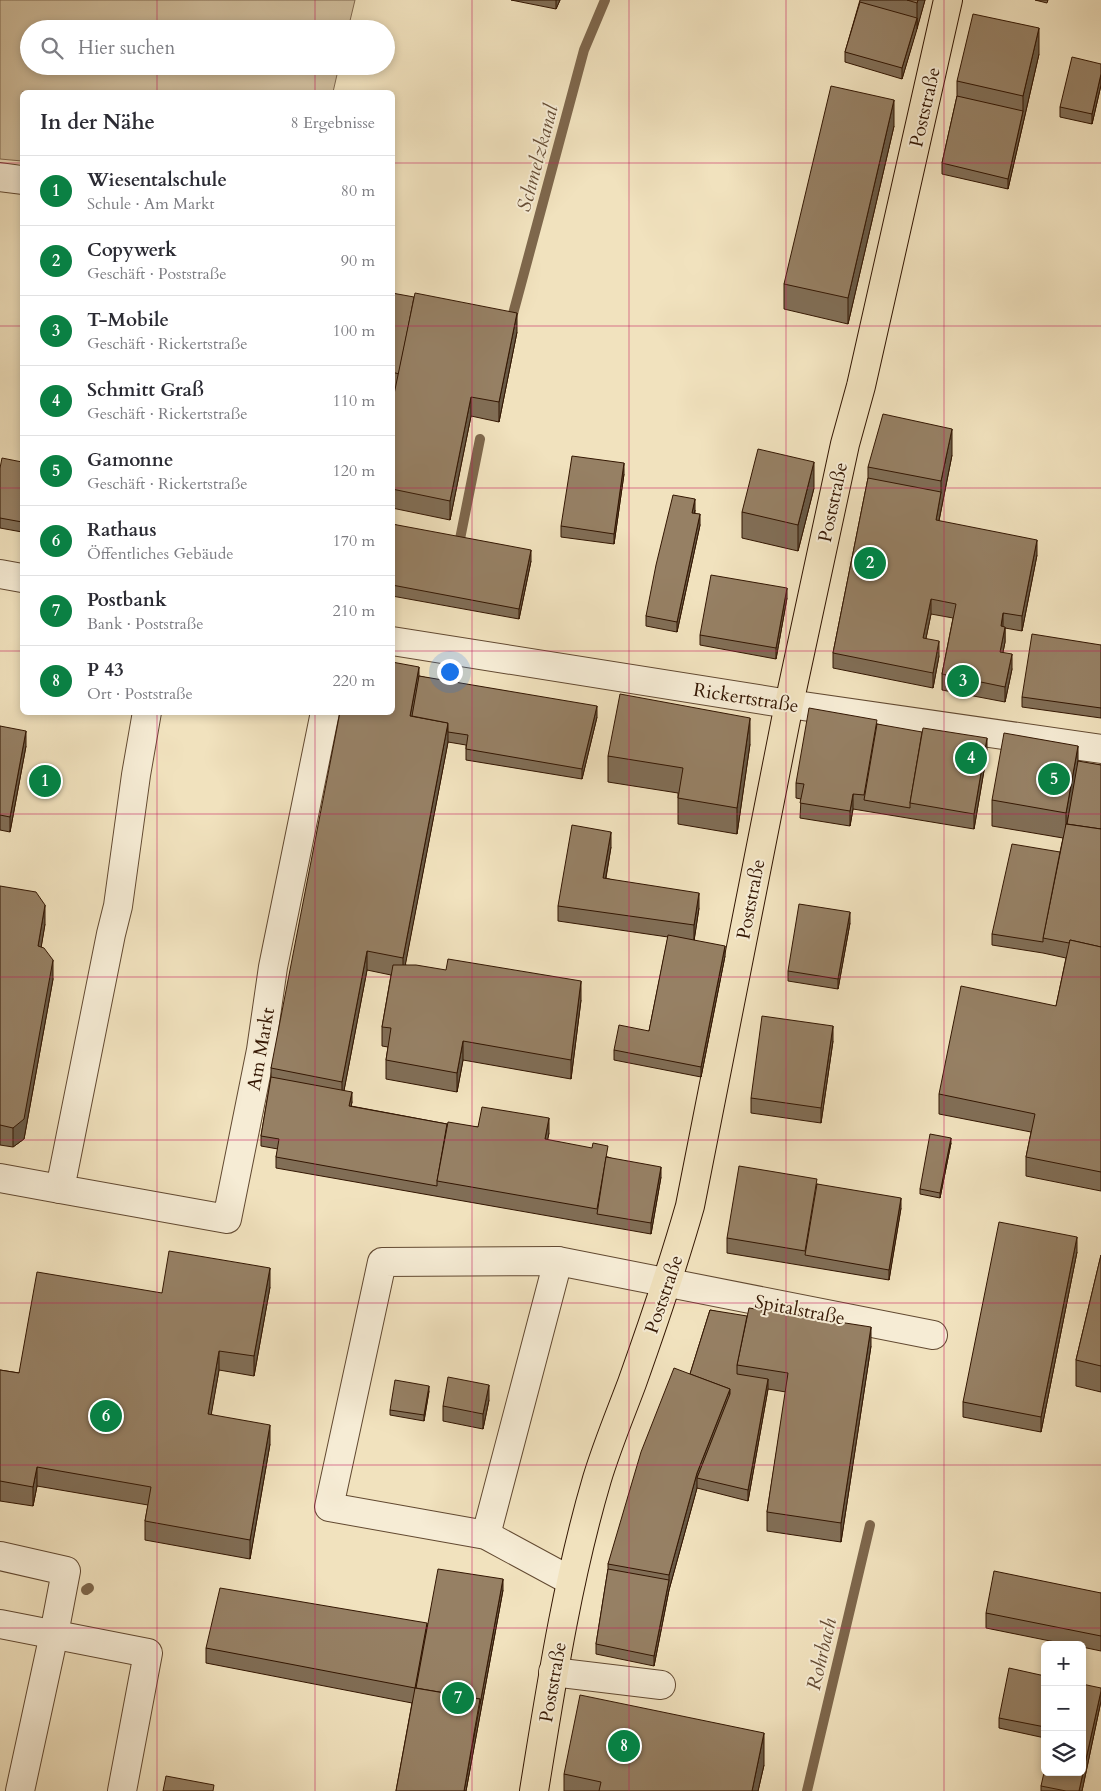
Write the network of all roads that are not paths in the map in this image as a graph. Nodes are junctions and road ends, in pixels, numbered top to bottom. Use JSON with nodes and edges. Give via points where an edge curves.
{"nodes":[{"id":1,"x":948,"y":0,"type":"edge"},
{"id":2,"x":0,"y":177,"type":"edge"},
{"id":3,"x":20,"y":180,"type":"edge"},
{"id":4,"x":0,"y":574,"type":"edge"},
{"id":5,"x":20,"y":578,"type":"edge"},
{"id":6,"x":395,"y":641,"type":"edge"},
{"id":7,"x":789,"y":704,"type":"junction"},
{"id":8,"x":146,"y":715,"type":"edge"},
{"id":9,"x":324,"y":715,"type":"edge"},
{"id":10,"x":1101,"y":749,"type":"edge"},
{"id":11,"x":0,"y":1178,"type":"edge"},
{"id":12,"x":60,"y":1189,"type":"junction"},
{"id":13,"x":558,"y":1261,"type":"junction"},
{"id":14,"x":667,"y":1283,"type":"junction"},
{"id":15,"x":933,"y":1335,"type":"dead end"},
{"id":16,"x":486,"y":1535,"type":"junction"},
{"id":17,"x":0,"y":1556,"type":"edge"},
{"id":18,"x":570,"y":1581,"type":"junction"},
{"id":19,"x":0,"y":1624,"type":"edge"},
{"id":20,"x":54,"y":1634,"type":"junction"},
{"id":21,"x":553,"y":1672,"type":"junction"},
{"id":22,"x":661,"y":1685,"type":"dead end"},
{"id":23,"x":20,"y":1791,"type":"edge"},
{"id":24,"x":122,"y":1791,"type":"edge"},
{"id":25,"x":534,"y":1791,"type":"edge"}],
"edges":[{"from":1,"to":7,"type":"main road","name":"Poststraße","via":[[845,444]]},
{"from":2,"to":3,"type":"street"},
{"from":4,"to":5,"type":"street"},
{"from":6,"to":7,"type":"street","name":"Rickertstraße"},
{"from":7,"to":10,"type":"street","name":"Rickertstraße"},
{"from":7,"to":14,"type":"main road","name":"Poststraße","via":[[690,1206]]},
{"from":8,"to":12,"type":"street","via":[[118,906]]},
{"from":9,"to":12,"type":"street","name":"Am Markt","via":[[273,967],[227,1219]]},
{"from":11,"to":12,"type":"street","name":"Am Markt"},
{"from":13,"to":14,"type":"street","name":"Spitalstraße"},
{"from":13,"to":16,"type":"street"},
{"from":13,"to":16,"type":"street","name":"Spitalstraße","via":[[382,1262],[329,1507]]},
{"from":14,"to":15,"type":"street","name":"Spitalstraße"},
{"from":14,"to":18,"type":"main road","name":"Poststraße","via":[[598,1477]]},
{"from":16,"to":18,"type":"street"},
{"from":17,"to":20,"type":"street","via":[[66,1571]]},
{"from":18,"to":21,"type":"main road","name":"Poststraße"},
{"from":19,"to":20,"type":"street"},
{"from":20,"to":23,"type":"street"},
{"from":20,"to":24,"type":"street","via":[[148,1653]]},
{"from":21,"to":22,"type":"street"},
{"from":21,"to":25,"type":"main road","name":"Poststraße"}]}
